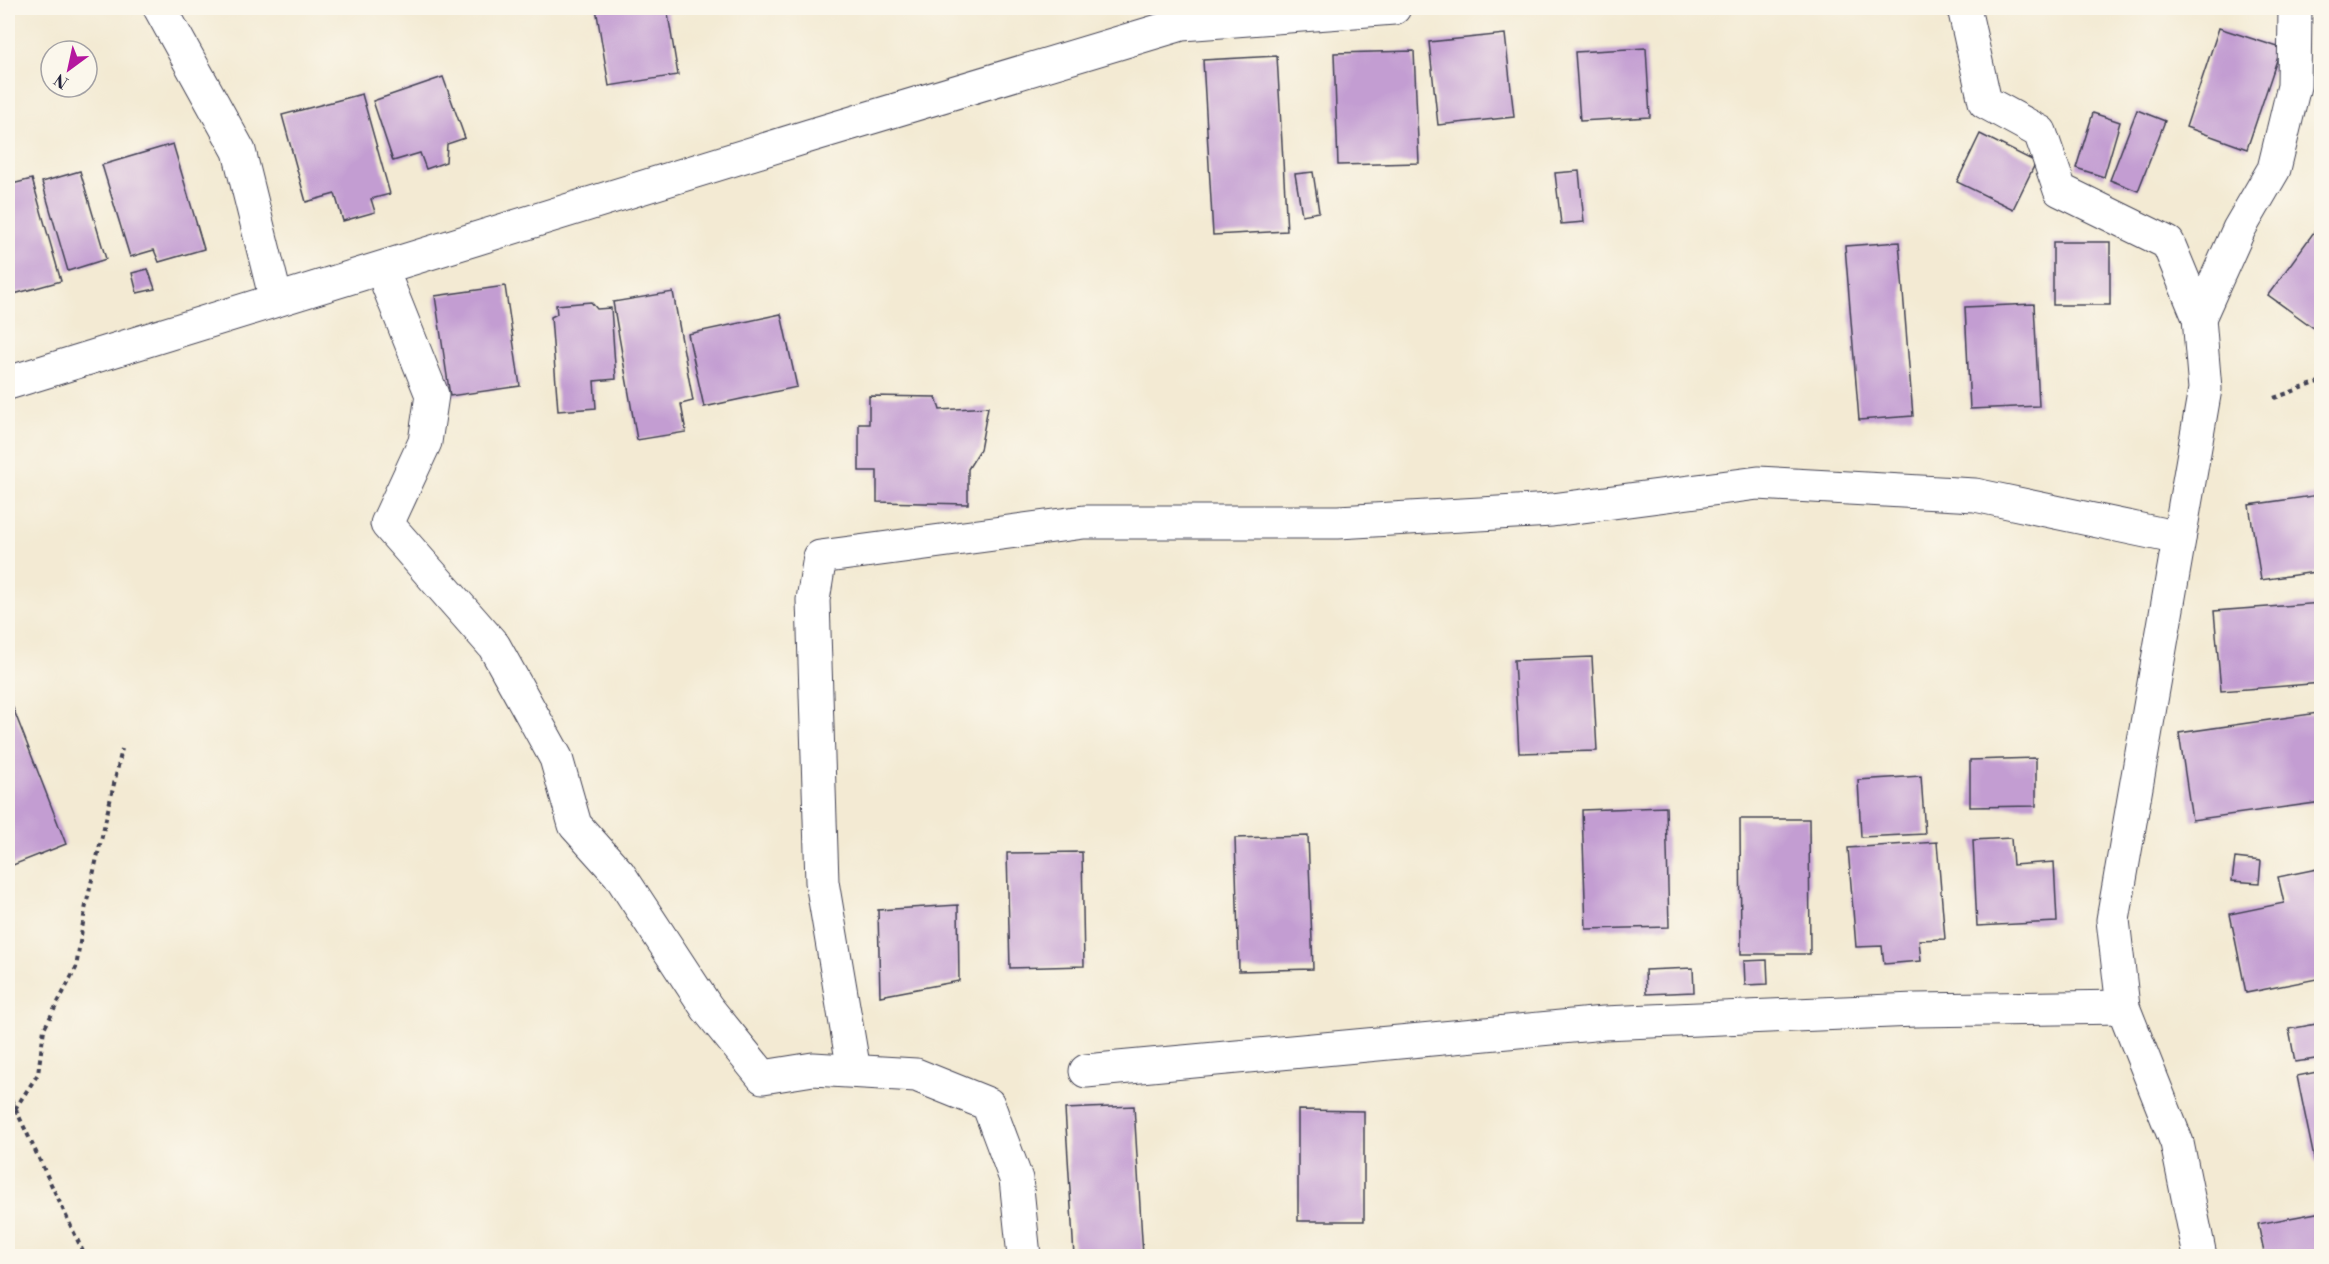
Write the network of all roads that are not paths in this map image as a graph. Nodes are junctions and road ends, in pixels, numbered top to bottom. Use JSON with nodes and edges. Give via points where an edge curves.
{"nodes":[{"id":1,"x":160,"y":8,"type":"edge"},
{"id":2,"x":1394,"y":8,"type":"edge"},
{"id":3,"x":1964,"y":8,"type":"edge"},
{"id":4,"x":2295,"y":8,"type":"edge"},
{"id":5,"x":388,"y":285,"type":"dead end"},
{"id":6,"x":276,"y":300,"type":"junction"},
{"id":7,"x":2199,"y":318,"type":"junction"},
{"id":8,"x":8,"y":383,"type":"edge"},
{"id":9,"x":2179,"y":538,"type":"junction"},
{"id":10,"x":2123,"y":1007,"type":"junction"},
{"id":11,"x":854,"y":1071,"type":"junction"},
{"id":12,"x":1086,"y":1071,"type":"dead end"},
{"id":13,"x":1024,"y":1257,"type":"edge"},
{"id":14,"x":2199,"y":1257,"type":"edge"}],
"edges":[{"from":1,"to":6,"type":"street","via":[[239,152]]},
{"from":2,"to":6,"type":"street","via":[[1182,24]]},
{"from":3,"to":7,"type":"street","via":[[1985,102],[2040,132],[2060,190],[2168,243]]},
{"from":4,"to":7,"type":"street","via":[[2294,86],[2274,170],[2239,229]]},
{"from":5,"to":11,"type":"street","via":[[432,395],[424,442],[387,524],[494,646],[556,758],[575,825],[619,874],[707,1008],[763,1077],[813,1069]]},
{"from":6,"to":8,"type":"street"},
{"from":7,"to":9,"type":"street","via":[[2205,389]]},
{"from":9,"to":10,"type":"street","via":[[2113,920]]},
{"from":9,"to":11,"type":"street","via":[[1975,495],[1758,483],[1552,510],[1338,522],[1084,522],[820,557],[813,600],[822,882]]},
{"from":10,"to":12,"type":"street","via":[[1915,1010],[1604,1023]]},
{"from":10,"to":14,"type":"street","via":[[2177,1143]]},
{"from":11,"to":13,"type":"street","via":[[916,1075],[988,1104],[1016,1179]]}]}
